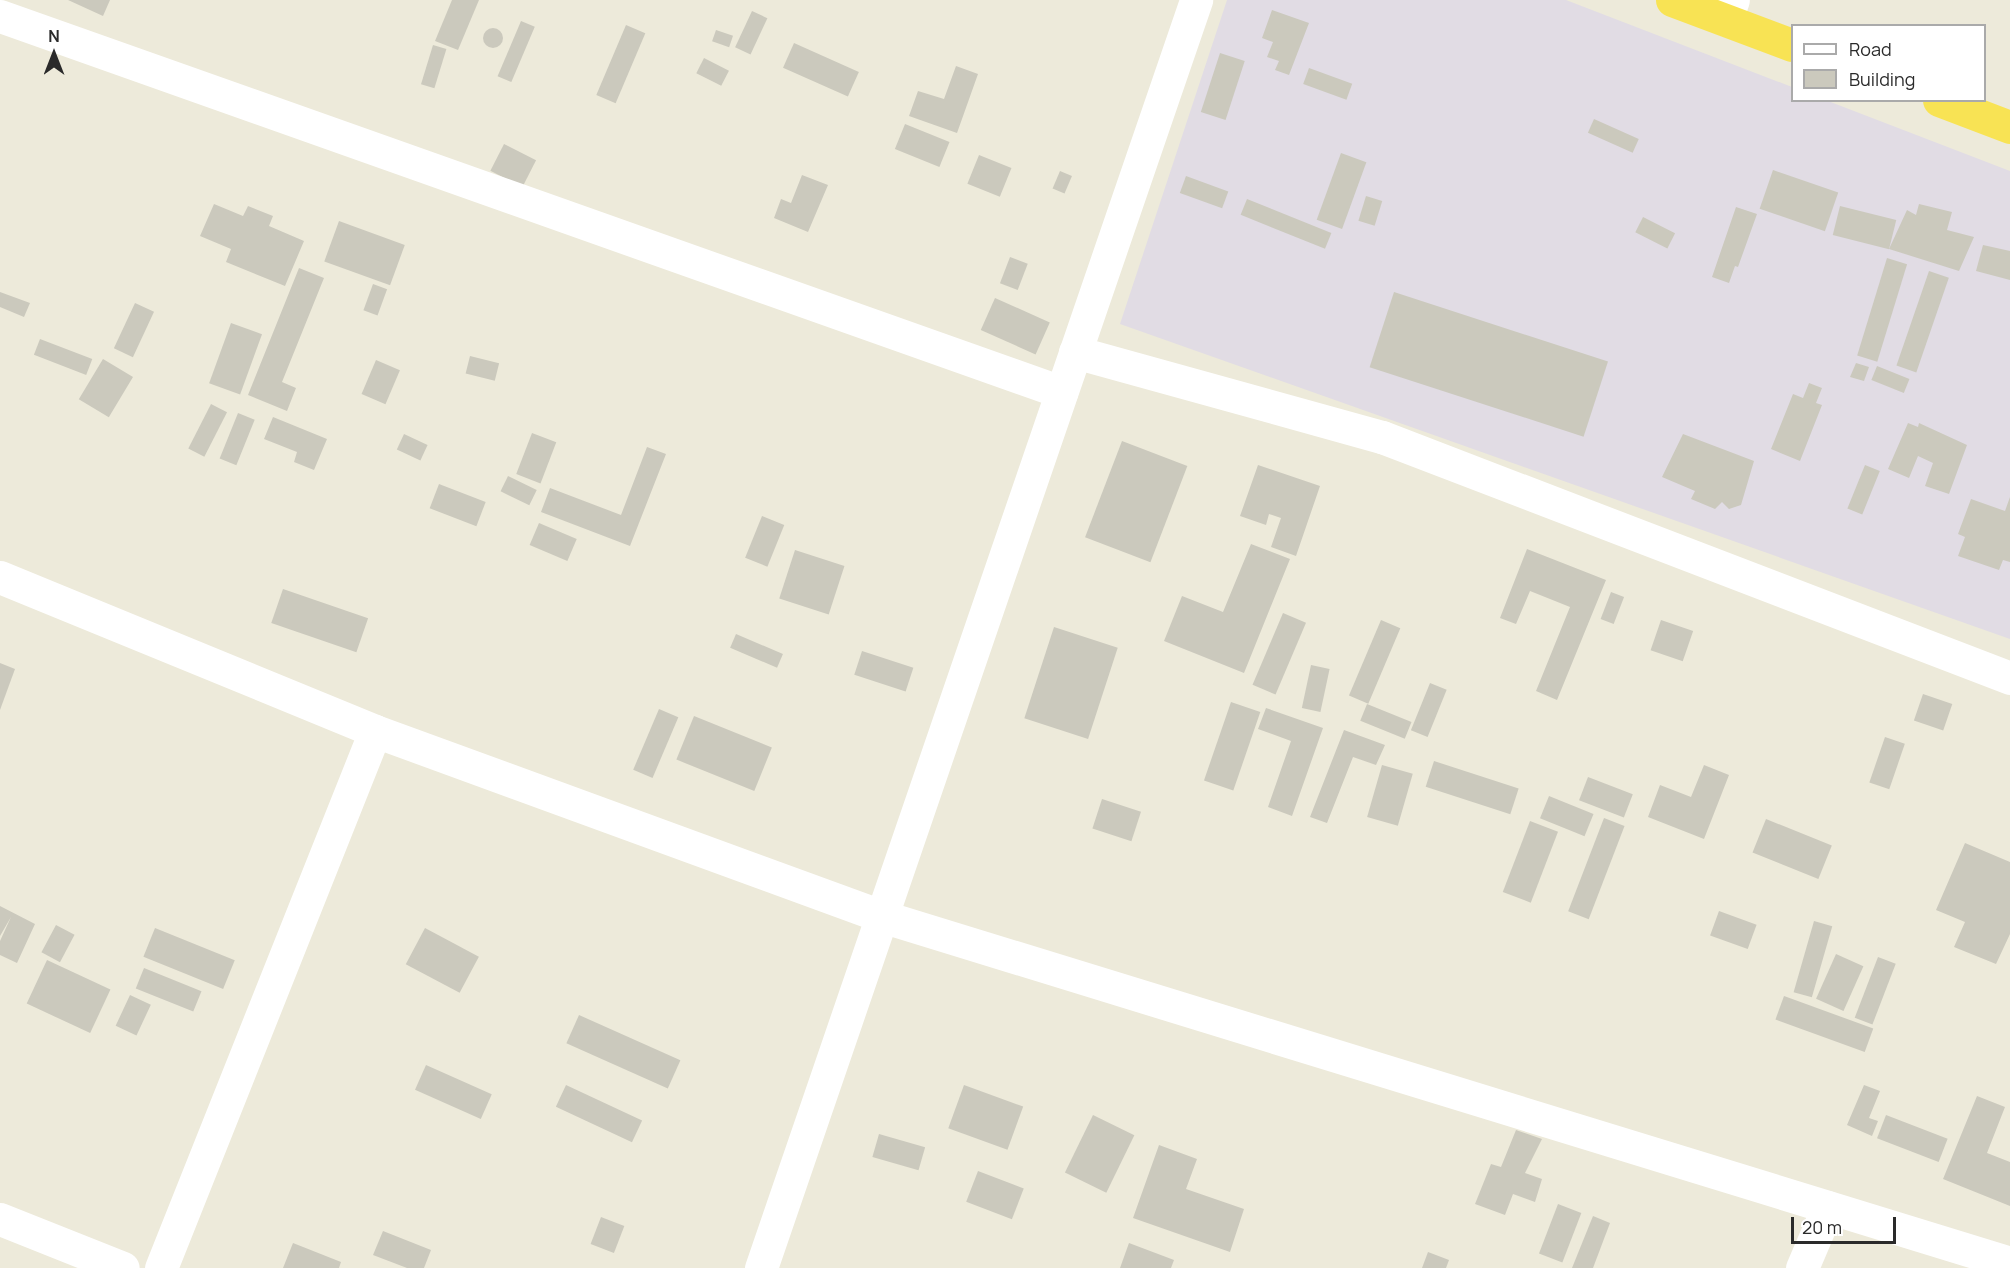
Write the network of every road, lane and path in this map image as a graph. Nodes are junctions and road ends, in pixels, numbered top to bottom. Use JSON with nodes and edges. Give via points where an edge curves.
{"nodes":[{"id":1,"x":1196,"y":0,"type":"edge"},
{"id":2,"x":1672,"y":0,"type":"edge"},
{"id":3,"x":1729,"y":10,"type":"edge"},
{"id":4,"x":0,"y":16,"type":"edge"},
{"id":5,"x":1791,"y":44,"type":"edge"},
{"id":6,"x":1944,"y":102,"type":"edge"},
{"id":7,"x":2010,"y":127,"type":"edge"},
{"id":8,"x":1075,"y":352,"type":"junction"},
{"id":9,"x":1061,"y":392,"type":"junction"},
{"id":10,"x":0,"y":577,"type":"edge"},
{"id":11,"x":2010,"y":678,"type":"edge"},
{"id":12,"x":375,"y":731,"type":"junction"},
{"id":13,"x":881,"y":916,"type":"junction"},
{"id":14,"x":1828,"y":1207,"type":"junction"},
{"id":15,"x":0,"y":1219,"type":"edge"},
{"id":16,"x":2010,"y":1263,"type":"edge"},
{"id":17,"x":123,"y":1268,"type":"edge"},
{"id":18,"x":161,"y":1268,"type":"edge"},
{"id":19,"x":761,"y":1268,"type":"edge"},
{"id":20,"x":1802,"y":1268,"type":"edge"}],
"edges":[{"from":1,"to":8,"type":"street"},
{"from":2,"to":3,"type":"highway"},
{"from":3,"to":5,"type":"highway"},
{"from":4,"to":9,"type":"street"},
{"from":6,"to":7,"type":"highway"},
{"from":8,"to":9,"type":"street"},
{"from":8,"to":11,"type":"street","via":[[1382,437]]},
{"from":9,"to":13,"type":"street"},
{"from":10,"to":12,"type":"street"},
{"from":12,"to":13,"type":"street"},
{"from":12,"to":18,"type":"street"},
{"from":13,"to":14,"type":"street"},
{"from":13,"to":19,"type":"street"},
{"from":14,"to":16,"type":"street"},
{"from":14,"to":20,"type":"street"},
{"from":15,"to":17,"type":"street"}]}
